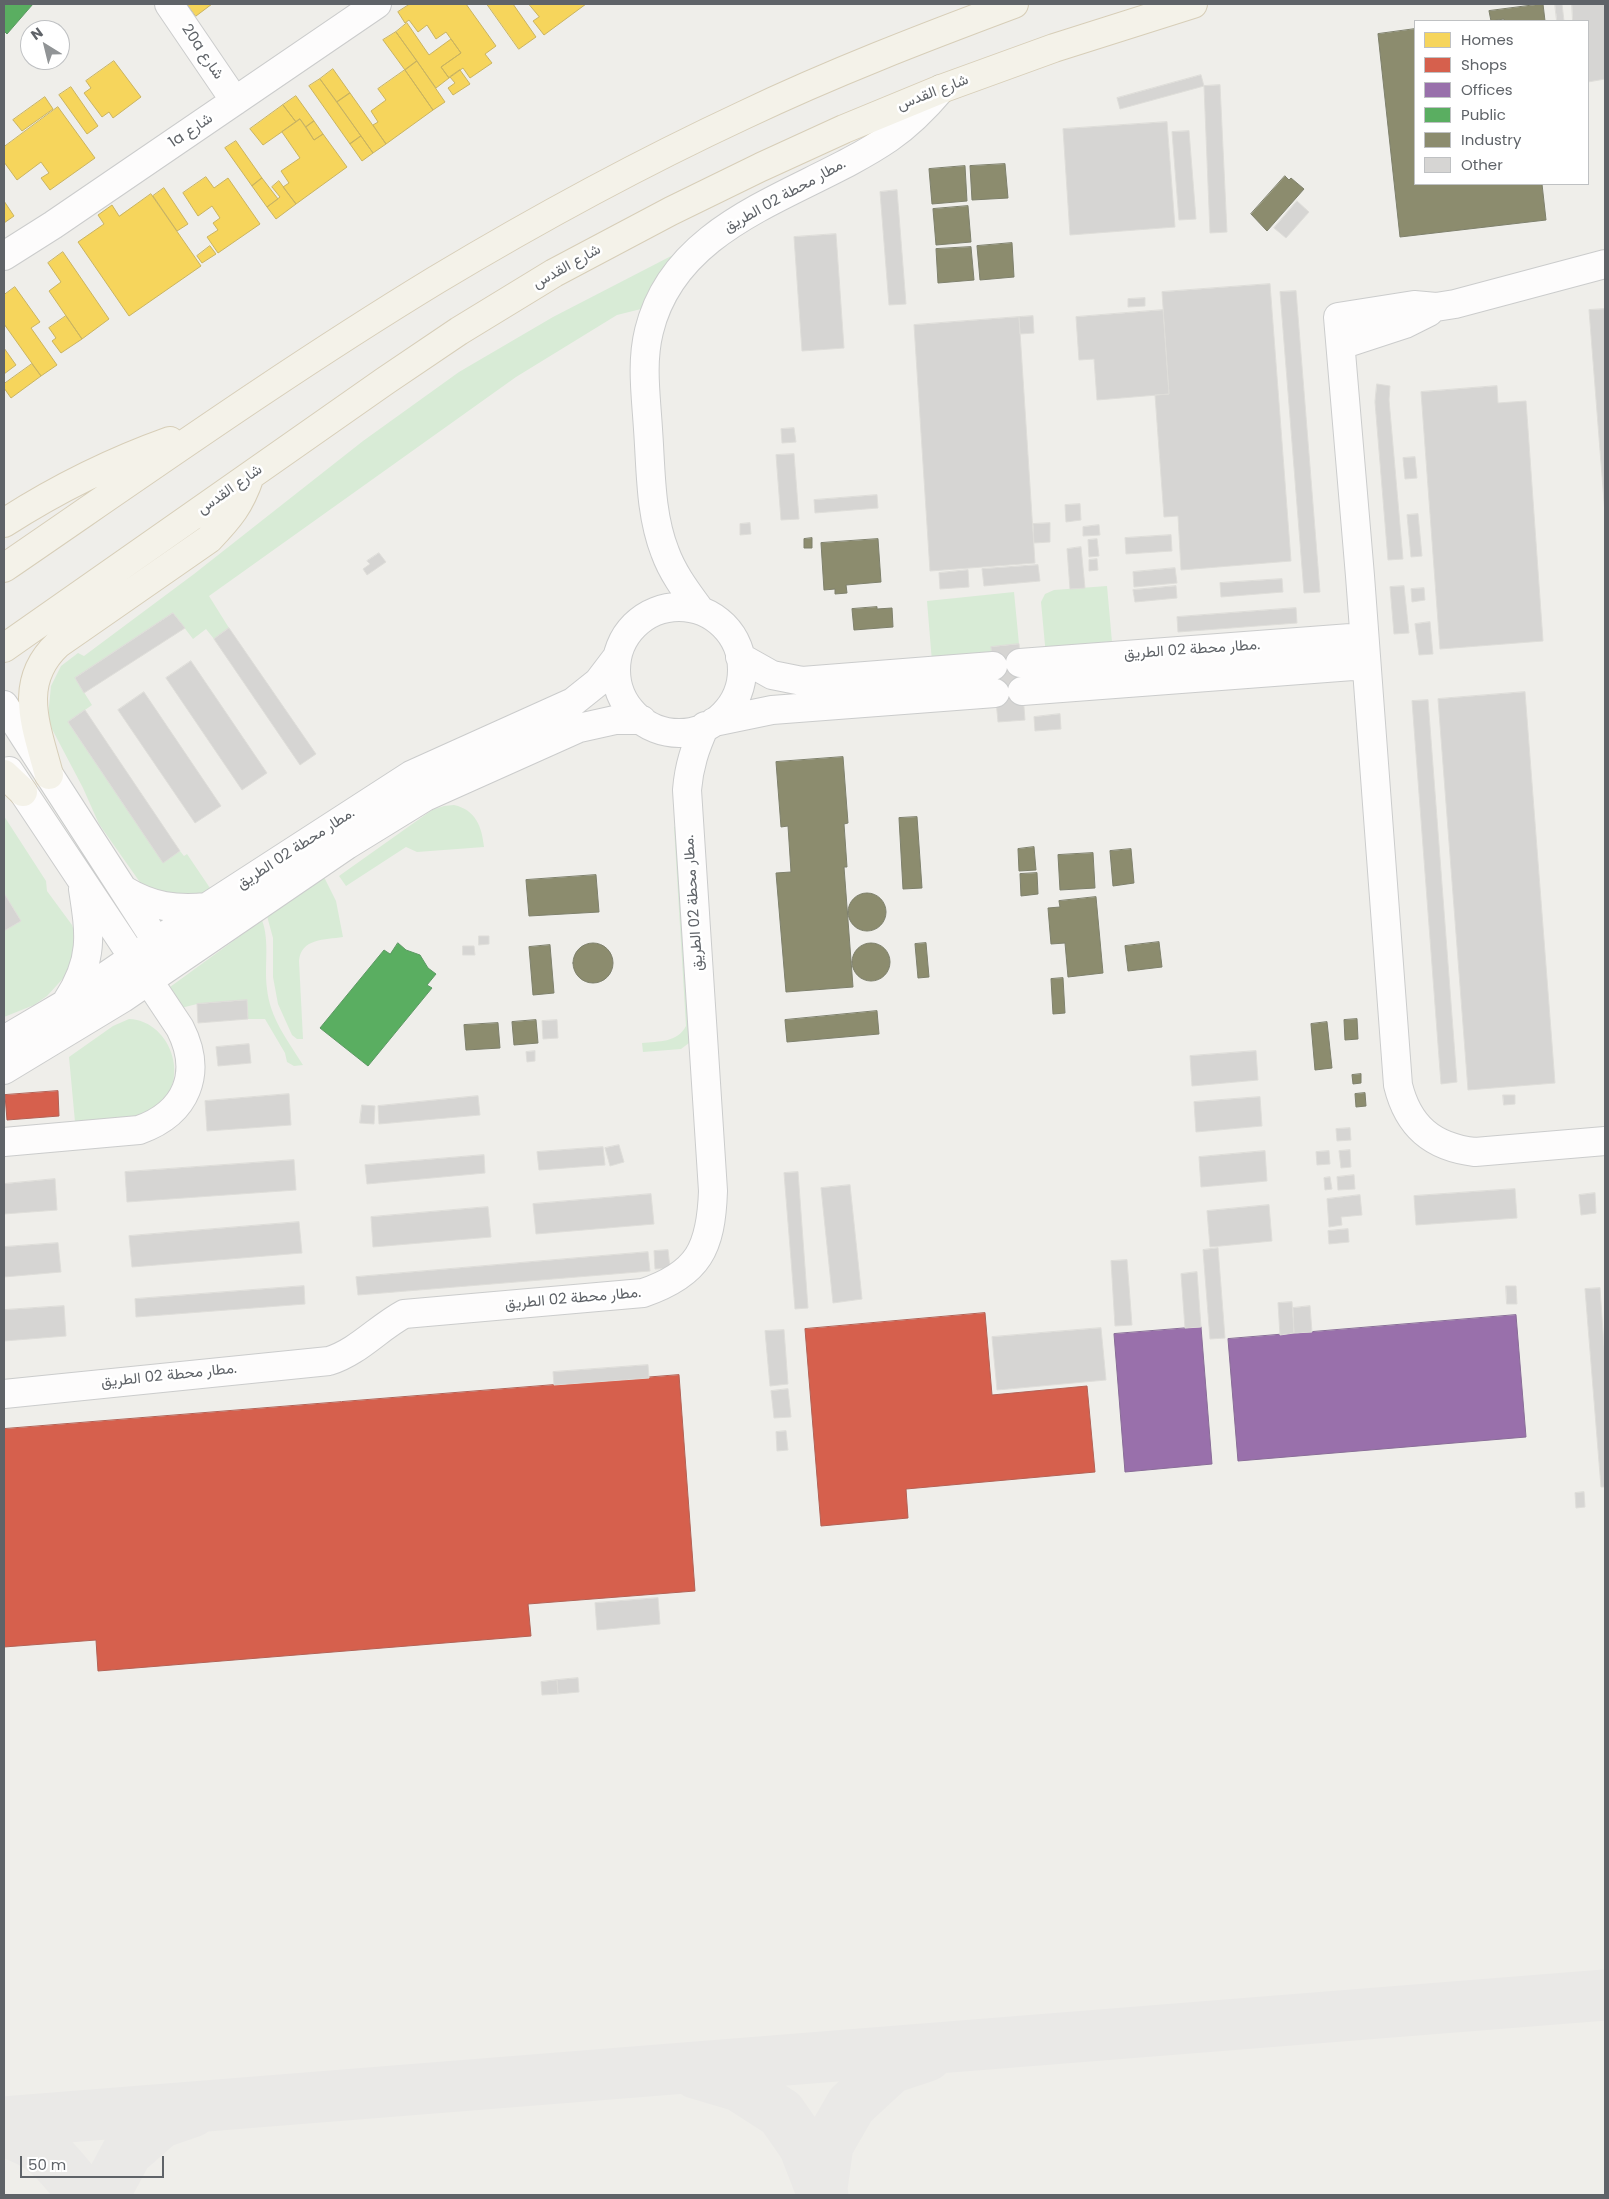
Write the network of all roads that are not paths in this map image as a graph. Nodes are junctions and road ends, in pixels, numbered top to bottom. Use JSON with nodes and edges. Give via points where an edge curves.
{"nodes":[{"id":1,"x":169,"y":4,"type":"edge"},
{"id":2,"x":377,"y":4,"type":"edge"},
{"id":3,"x":1014,"y":4,"type":"edge"},
{"id":4,"x":1194,"y":4,"type":"edge"},
{"id":5,"x":941,"y":89,"type":"junction"},
{"id":6,"x":235,"y":101,"type":"junction"},
{"id":7,"x":4,"y":256,"type":"edge"},
{"id":8,"x":1605,"y":264,"type":"edge"},
{"id":9,"x":1436,"y":307,"type":"junction"},
{"id":10,"x":1341,"y":344,"type":"junction"},
{"id":11,"x":209,"y":427,"type":"junction"},
{"id":12,"x":250,"y":475,"type":"junction"},
{"id":13,"x":4,"y":523,"type":"edge"},
{"id":14,"x":4,"y":568,"type":"edge"},
{"id":15,"x":700,"y":610,"type":"junction"},
{"id":16,"x":1364,"y":637,"type":"junction"},
{"id":17,"x":4,"y":648,"type":"edge"},
{"id":18,"x":1128,"y":655,"type":"junction"},
{"id":19,"x":617,"y":657,"type":"junction"},
{"id":20,"x":740,"y":657,"type":"junction"},
{"id":21,"x":1020,"y":663,"type":"dead end"},
{"id":22,"x":1366,"y":665,"type":"junction"},
{"id":23,"x":993,"y":666,"type":"dead end"},
{"id":24,"x":946,"y":669,"type":"junction"},
{"id":25,"x":1131,"y":683,"type":"junction"},
{"id":26,"x":1022,"y":691,"type":"dead end"},
{"id":27,"x":995,"y":693,"type":"dead end"},
{"id":28,"x":947,"y":696,"type":"junction"},
{"id":29,"x":4,"y":706,"type":"edge"},
{"id":30,"x":642,"y":720,"type":"junction"},
{"id":31,"x":710,"y":724,"type":"junction"},
{"id":32,"x":4,"y":763,"type":"edge"},
{"id":33,"x":48,"y":775,"type":"junction"},
{"id":34,"x":13,"y":783,"type":"edge"},
{"id":35,"x":81,"y":880,"type":"junction"},
{"id":36,"x":124,"y":890,"type":"junction"},
{"id":37,"x":207,"y":907,"type":"junction"},
{"id":38,"x":156,"y":942,"type":"junction"},
{"id":39,"x":132,"y":958,"type":"junction"},
{"id":40,"x":172,"y":966,"type":"junction"},
{"id":41,"x":148,"y":982,"type":"junction"},
{"id":42,"x":65,"y":1004,"type":"junction"},
{"id":43,"x":4,"y":1040,"type":"edge"},
{"id":44,"x":4,"y":1070,"type":"edge"},
{"id":45,"x":1605,"y":1141,"type":"edge"},
{"id":46,"x":4,"y":1142,"type":"edge"},
{"id":47,"x":4,"y":1394,"type":"edge"}],
"edges":[{"from":1,"to":6,"type":"street","name":"20a شارع"},
{"from":2,"to":6,"type":"street","name":"1a شارع"},
{"from":3,"to":11,"type":"main road","via":[[832,76],[642,165],[436,280]]},
{"from":4,"to":5,"type":"main road","name":"شارع القدس","via":[[1054,48]]},
{"from":5,"to":12,"type":"main road","name":"شارع القدس","via":[[761,167],[554,273],[459,331]]},
{"from":5,"to":15,"type":"street","name":"مطار محطة 02 الطريق.","via":[[922,112],[888,138],[738,220],[704,244],[673,278],[655,311],[644,372],[654,508],[665,553]]},
{"from":6,"to":7,"type":"street","name":"1a شارع"},
{"from":8,"to":9,"type":"street"},
{"from":9,"to":10,"type":"street","via":[[1405,324]]},
{"from":9,"to":10,"type":"street","via":[[1414,305],[1338,317]]},
{"from":10,"to":16,"type":"street"},
{"from":11,"to":13,"type":"main road","via":[[92,472]]},
{"from":11,"to":14,"type":"main road"},
{"from":12,"to":17,"type":"main road","name":"شارع القدس"},
{"from":12,"to":33,"type":"main road","via":[[241,500],[209,539],[58,644],[40,664],[35,678],[33,704]]},
{"from":15,"to":19,"type":"street","via":[[675,607],[650,614],[629,631]]},
{"from":15,"to":20,"type":"street","via":[[725,626]]},
{"from":16,"to":18,"type":"street","name":"مطار محطة 02 الطريق."},
{"from":16,"to":22,"type":"street"},
{"from":18,"to":21,"type":"street","name":"مطار محطة 02 الطريق."},
{"from":18,"to":25,"type":"street"},
{"from":19,"to":30,"type":"street","via":[[616,675],[620,692],[633,713]]},
{"from":19,"to":37,"type":"street","name":"مطار محطة 02 الطريق.","via":[[598,682],[573,702],[411,775]]},
{"from":20,"to":24,"type":"street","via":[[772,675],[802,681]]},
{"from":20,"to":31,"type":"street","via":[[739,688],[729,707]]},
{"from":22,"to":25,"type":"street","name":"مطار محطة 02 الطريق."},
{"from":22,"to":45,"type":"street","via":[[1398,1085],[1408,1113],[1426,1134],[1449,1147],[1462,1150]]},
{"from":23,"to":24,"type":"street"},
{"from":24,"to":28,"type":"street"},
{"from":25,"to":26,"type":"street","name":"مطار محطة 02 الطريق."},
{"from":27,"to":28,"type":"street"},
{"from":28,"to":31,"type":"street","via":[[772,710]]},
{"from":29,"to":33,"type":"street"},
{"from":30,"to":31,"type":"street","via":[[666,731],[693,731]]},
{"from":30,"to":40,"type":"street","name":"مطار محطة 02 الطريق.","via":[[615,720],[579,728],[425,797],[328,858]]},
{"from":31,"to":47,"type":"street","name":"مطار محطة 02 الطريق.","via":[[693,751],[688,771],[687,800],[714,1191],[707,1241],[699,1257],[684,1274],[666,1286],[643,1293],[404,1314],[381,1327],[350,1352],[329,1361]]},
{"from":32,"to":34,"type":"street"},
{"from":33,"to":36,"type":"street"},
{"from":34,"to":35,"type":"street"},
{"from":35,"to":39,"type":"street"},
{"from":35,"to":42,"type":"street","via":[[89,933],[88,953],[79,980]]},
{"from":36,"to":37,"type":"street","via":[[167,908]]},
{"from":36,"to":38,"type":"street"},
{"from":37,"to":38,"type":"street","name":"مطار محطة 02 الطريق."},
{"from":38,"to":39,"type":"street","name":"مطار محطة 02 الطريق."},
{"from":38,"to":40,"type":"street"},
{"from":39,"to":41,"type":"street"},
{"from":39,"to":42,"type":"street","name":"مطار محطة 02 الطريق."},
{"from":40,"to":41,"type":"street","name":"مطار محطة 02 الطريق."},
{"from":41,"to":44,"type":"street","name":"مطار محطة 02 الطريق."},
{"from":41,"to":46,"type":"street","via":[[180,1028],[189,1050],[191,1074],[179,1104],[155,1125],[139,1130]]},
{"from":42,"to":43,"type":"street","name":"مطار محطة 02 الطريق."}]}
